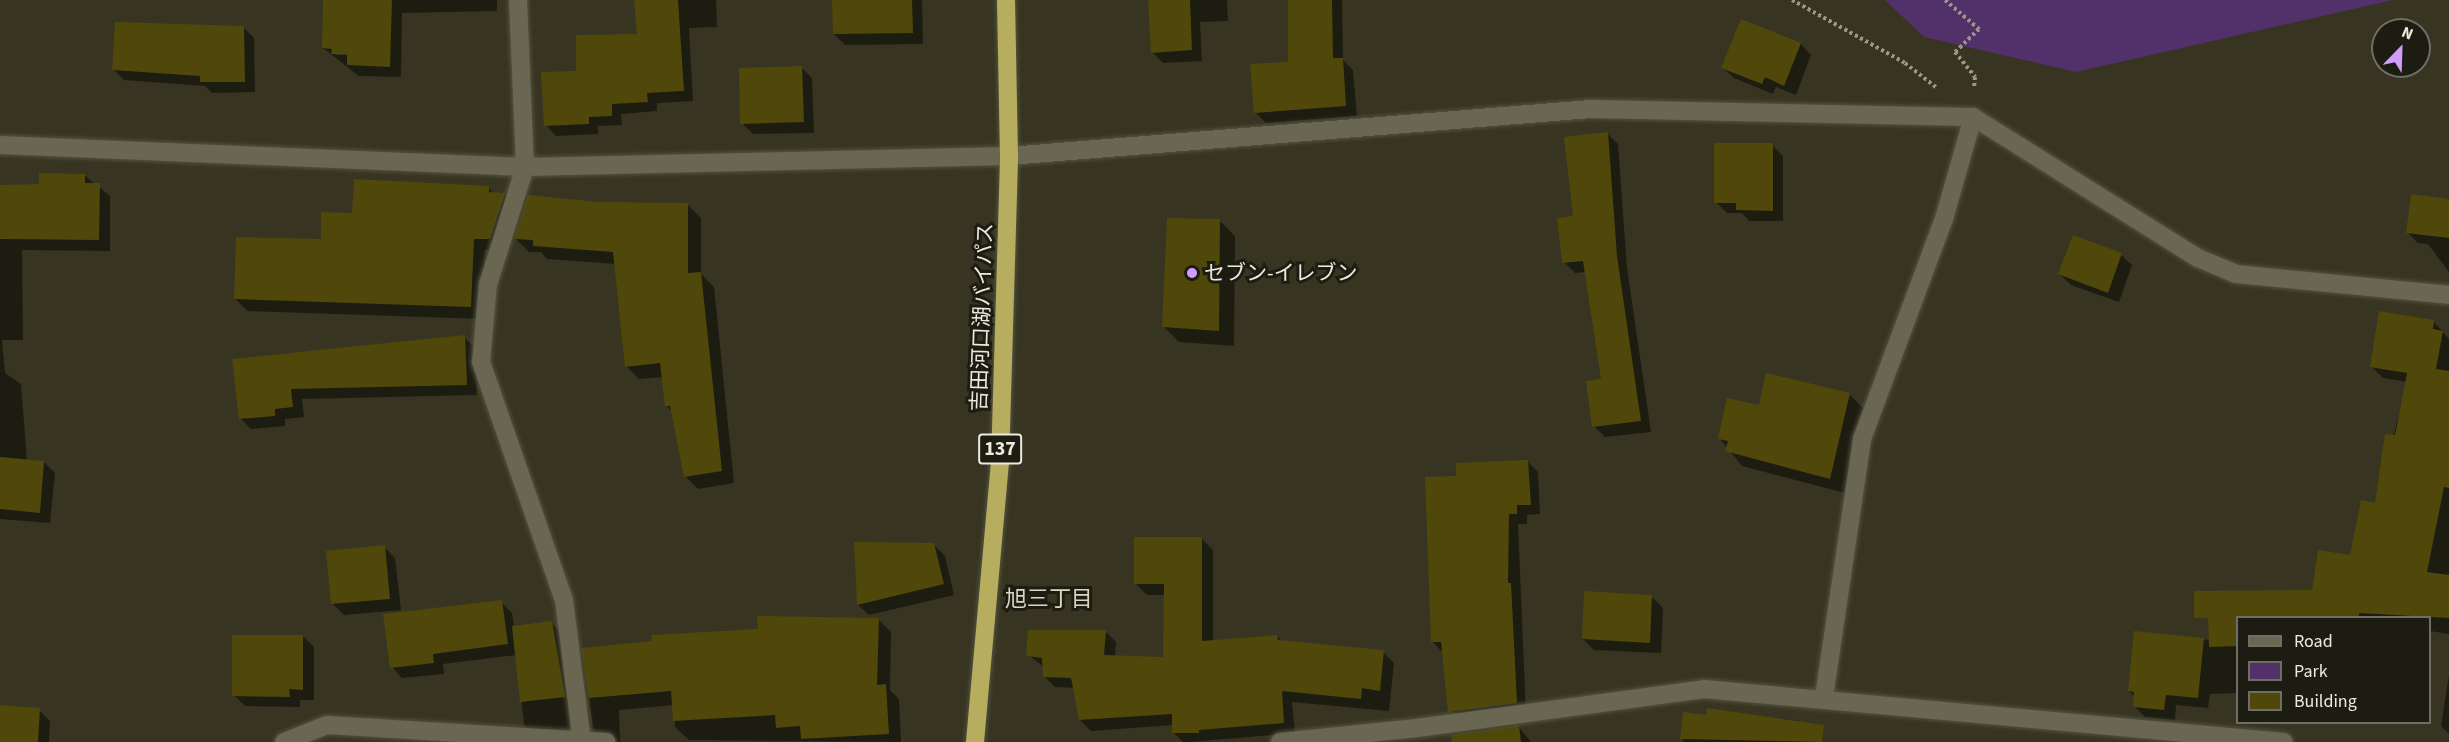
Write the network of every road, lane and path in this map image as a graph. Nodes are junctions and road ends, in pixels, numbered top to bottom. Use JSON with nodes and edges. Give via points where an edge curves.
{"nodes":[{"id":1,"x":518,"y":0,"type":"edge"},
{"id":2,"x":1006,"y":0,"type":"edge"},
{"id":3,"x":1792,"y":0,"type":"edge"},
{"id":4,"x":1945,"y":0,"type":"edge"},
{"id":5,"x":1973,"y":117,"type":"junction"},
{"id":6,"x":0,"y":145,"type":"edge"},
{"id":7,"x":1010,"y":156,"type":"junction"},
{"id":8,"x":525,"y":167,"type":"junction"},
{"id":9,"x":2449,"y":295,"type":"edge"},
{"id":10,"x":1824,"y":697,"type":"junction"},
{"id":11,"x":284,"y":742,"type":"edge"},
{"id":12,"x":582,"y":742,"type":"edge"},
{"id":13,"x":606,"y":742,"type":"edge"},
{"id":14,"x":975,"y":742,"type":"edge"},
{"id":15,"x":1280,"y":742,"type":"edge"},
{"id":16,"x":2284,"y":742,"type":"edge"}],
"edges":[{"from":1,"to":8,"type":"street"},
{"from":2,"to":7,"type":"highway","name":"吉田河口湖バイパス","number":"137"},
{"from":3,"to":5,"type":"path","via":[[1905,63]]},
{"from":4,"to":5,"type":"path","via":[[1979,29],[1955,52],[1975,77]]},
{"from":5,"to":7,"type":"street","via":[[1590,109]]},
{"from":5,"to":9,"type":"street","via":[[2198,258],[2236,274]]},
{"from":5,"to":10,"type":"street","via":[[1944,219],[1862,439]]},
{"from":6,"to":8,"type":"street"},
{"from":7,"to":8,"type":"street"},
{"from":7,"to":14,"type":"highway","name":"吉田河口湖バイパス","number":"137","via":[[1000,463]]},
{"from":8,"to":12,"type":"street","via":[[488,284],[481,362],[564,600]]},
{"from":10,"to":15,"type":"street","via":[[1704,688],[1417,728]]},
{"from":10,"to":16,"type":"street"},
{"from":11,"to":12,"type":"street","via":[[327,725]]},
{"from":12,"to":13,"type":"street"}]}
